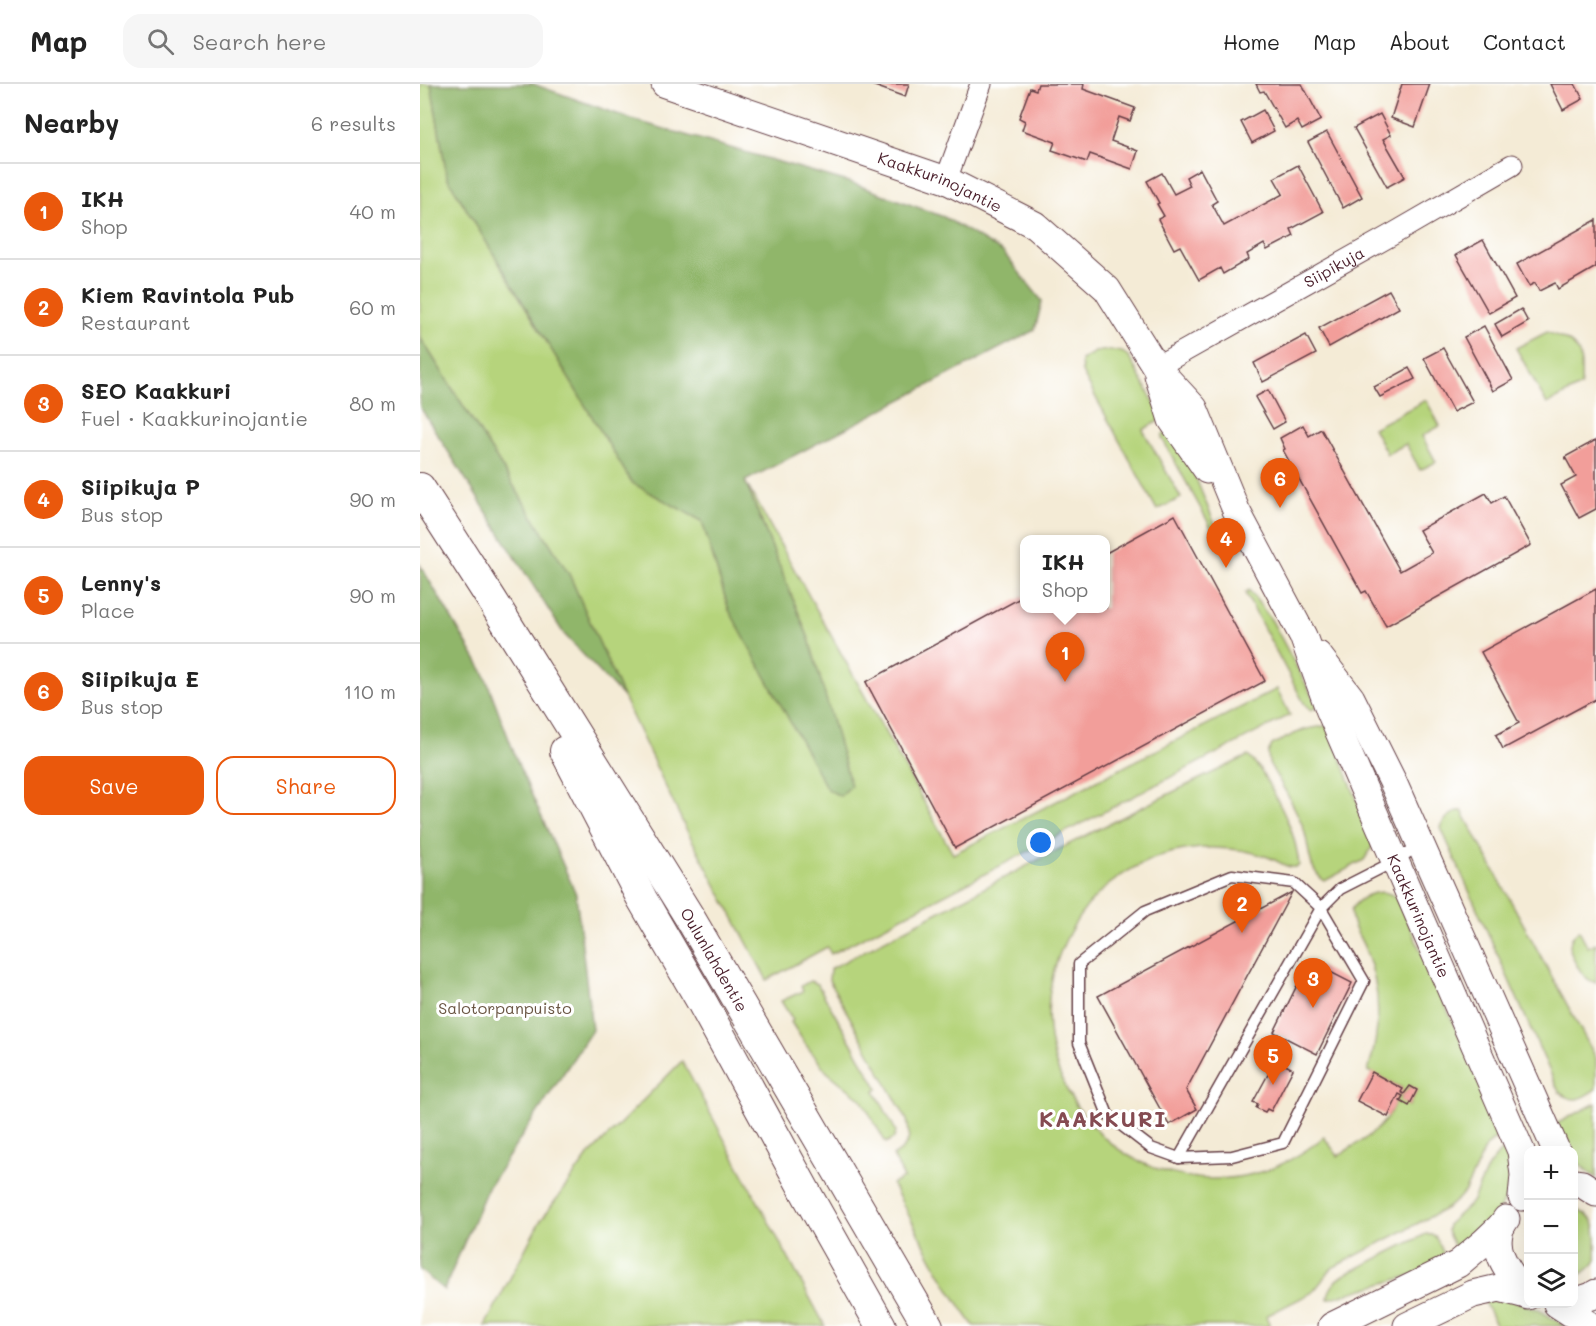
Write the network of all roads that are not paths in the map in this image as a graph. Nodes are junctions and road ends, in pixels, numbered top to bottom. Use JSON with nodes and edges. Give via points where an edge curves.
{"nodes":[{"id":1,"x":665,"y":84,"type":"edge"},
{"id":2,"x":981,"y":84,"type":"edge"},
{"id":3,"x":1512,"y":165,"type":"dead end"},
{"id":4,"x":946,"y":180,"type":"junction"},
{"id":5,"x":1156,"y":367,"type":"junction"},
{"id":6,"x":420,"y":488,"type":"edge"},
{"id":7,"x":492,"y":600,"type":"junction"},
{"id":8,"x":1303,"y":636,"type":"junction"},
{"id":9,"x":1420,"y":845,"type":"junction"},
{"id":10,"x":1395,"y":861,"type":"junction"},
{"id":11,"x":1321,"y":908,"type":"junction"},
{"id":12,"x":1554,"y":1146,"type":"edge"},
{"id":13,"x":1179,"y":1158,"type":"junction"},
{"id":14,"x":1524,"y":1175,"type":"edge"},
{"id":15,"x":1524,"y":1196,"type":"edge"},
{"id":16,"x":1502,"y":1225,"type":"junction"},
{"id":17,"x":873,"y":1229,"type":"junction"},
{"id":18,"x":1524,"y":1291,"type":"edge"},
{"id":19,"x":1596,"y":1293,"type":"edge"},
{"id":20,"x":1524,"y":1294,"type":"edge"},
{"id":21,"x":1578,"y":1301,"type":"edge"},
{"id":22,"x":1563,"y":1308,"type":"edge"},
{"id":23,"x":881,"y":1326,"type":"edge"},
{"id":24,"x":928,"y":1326,"type":"edge"},
{"id":25,"x":948,"y":1326,"type":"edge"},
{"id":26,"x":1332,"y":1326,"type":"edge"},
{"id":27,"x":1407,"y":1326,"type":"edge"},
{"id":28,"x":1591,"y":1326,"type":"edge"}],
"edges":[{"from":1,"to":4,"type":"street","name":"Kaakkurinojantie"},
{"from":2,"to":4,"type":"street"},
{"from":3,"to":5,"type":"street","name":"Siipikuja"},
{"from":4,"to":5,"type":"street","name":"Kaakkurinojantie","via":[[1043,232],[1107,289]]},
{"from":5,"to":8,"type":"street","name":"Kaakkurinojantie","via":[[1194,408],[1236,510]]},
{"from":6,"to":7,"type":"main road","name":"Oulunlahdentie"},
{"from":7,"to":17,"type":"main road","name":"Oulunlahdentie","via":[[690,918]]},
{"from":7,"to":23,"type":"main road","name":"Oulunlahdentie","via":[[642,899]]},
{"from":8,"to":9,"type":"street","name":"Kaakkurinojantie","via":[[1351,698]]},
{"from":8,"to":10,"type":"street","name":"Kaakkurinojantie","via":[[1329,709]]},
{"from":9,"to":10,"type":"lane"},
{"from":9,"to":12,"type":"street","name":"Kaakkurinojantie"},
{"from":10,"to":11,"type":"lane","via":[[1340,889]]},
{"from":10,"to":14,"type":"street","name":"Kaakkurinojantie","via":[[1521,1151]]},
{"from":11,"to":13,"type":"lane"},
{"from":11,"to":13,"type":"lane","via":[[1364,981],[1283,1143],[1232,1156]]},
{"from":11,"to":13,"type":"lane","via":[[1294,882],[1232,875],[1145,911],[1079,964],[1078,1043],[1108,1115],[1151,1148]]},
{"from":15,"to":16,"type":"street"},
{"from":16,"to":18,"type":"street","via":[[1497,1240],[1505,1267]]},
{"from":16,"to":26,"type":"street","via":[[1458,1264]]},
{"from":17,"to":24,"type":"main road","name":"Oulunlahdentie"},
{"from":17,"to":25,"type":"main road"},
{"from":19,"to":21,"type":"street"},
{"from":20,"to":27,"type":"street","via":[[1499,1288],[1473,1294]]},
{"from":22,"to":28,"type":"street"}]}
